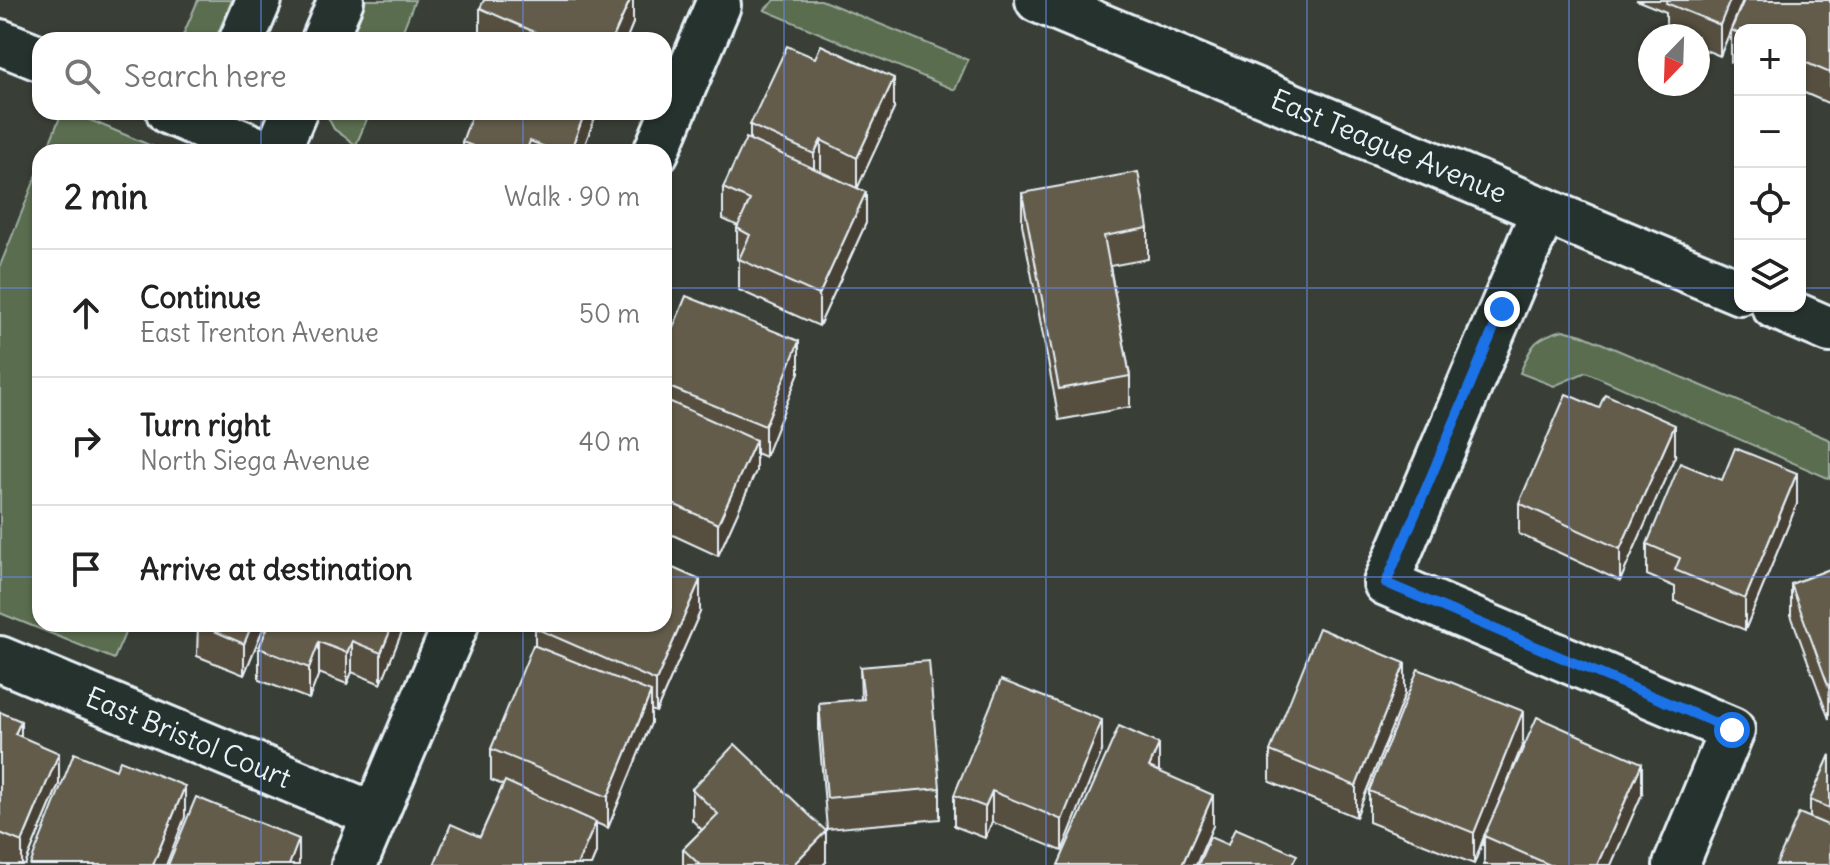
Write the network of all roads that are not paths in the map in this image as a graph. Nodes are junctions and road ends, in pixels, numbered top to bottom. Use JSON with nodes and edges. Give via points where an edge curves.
{"nodes":[{"id":1,"x":259,"y":0,"type":"edge"},
{"id":2,"x":341,"y":0,"type":"edge"},
{"id":3,"x":1038,"y":0,"type":"edge"},
{"id":4,"x":718,"y":5,"type":"dead end"},
{"id":5,"x":245,"y":32,"type":"edge"},
{"id":6,"x":327,"y":32,"type":"edge"},
{"id":7,"x":0,"y":42,"type":"edge"},
{"id":8,"x":32,"y":55,"type":"edge"},
{"id":9,"x":672,"y":114,"type":"edge"},
{"id":10,"x":201,"y":120,"type":"edge"},
{"id":11,"x":291,"y":120,"type":"edge"},
{"id":12,"x":669,"y":120,"type":"edge"},
{"id":13,"x":248,"y":144,"type":"edge"},
{"id":14,"x":280,"y":144,"type":"edge"},
{"id":15,"x":659,"y":144,"type":"edge"},
{"id":16,"x":1544,"y":210,"type":"junction"},
{"id":17,"x":1734,"y":289,"type":"edge"},
{"id":18,"x":1788,"y":312,"type":"edge"},
{"id":19,"x":1830,"y":330,"type":"edge"},
{"id":20,"x":453,"y":632,"type":"edge"},
{"id":21,"x":0,"y":659,"type":"edge"},
{"id":22,"x":375,"y":815,"type":"junction"},
{"id":23,"x":354,"y":865,"type":"edge"},
{"id":24,"x":1676,"y":865,"type":"edge"}],
"edges":[{"from":1,"to":5,"type":"street"},
{"from":2,"to":6,"type":"street"},
{"from":3,"to":16,"type":"street","name":"East Teague Avenue"},
{"from":4,"to":9,"type":"street"},
{"from":7,"to":8,"type":"street"},
{"from":10,"to":13,"type":"street"},
{"from":11,"to":14,"type":"street"},
{"from":12,"to":15,"type":"street"},
{"from":16,"to":17,"type":"street","name":"East Teague Avenue"},
{"from":16,"to":24,"type":"street","via":[[1386,583],[1732,730]]},
{"from":18,"to":19,"type":"street"},
{"from":20,"to":22,"type":"street"},
{"from":21,"to":22,"type":"street","name":"East Bristol Court"},
{"from":22,"to":23,"type":"street"}]}
